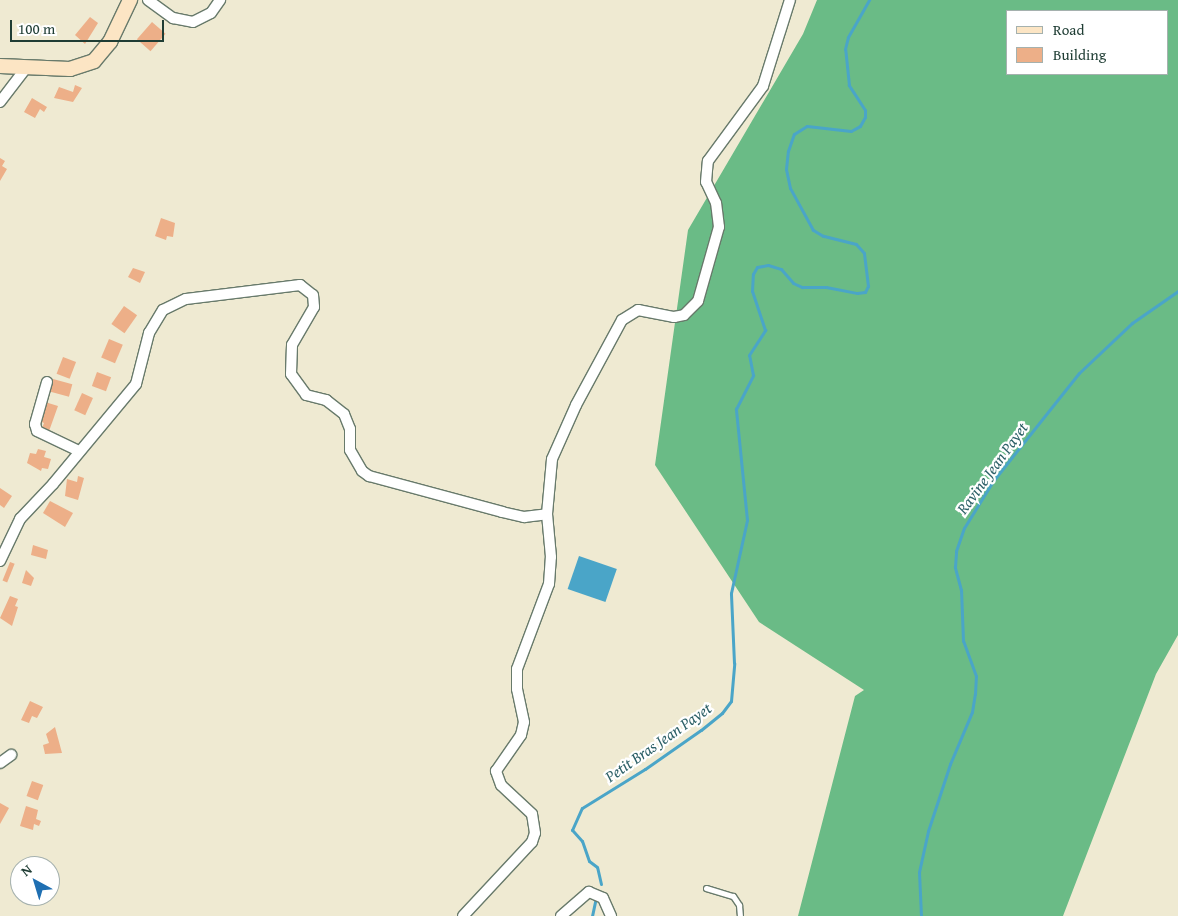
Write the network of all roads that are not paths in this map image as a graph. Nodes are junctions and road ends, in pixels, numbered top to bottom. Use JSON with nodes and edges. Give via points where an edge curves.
{"nodes":[{"id":1,"x":130,"y":0,"type":"edge"},
{"id":2,"x":148,"y":0,"type":"edge"},
{"id":3,"x":220,"y":0,"type":"edge"},
{"id":4,"x":790,"y":0,"type":"edge"},
{"id":5,"x":0,"y":66,"type":"edge"},
{"id":6,"x":26,"y":68,"type":"junction"},
{"id":7,"x":0,"y":102,"type":"edge"},
{"id":8,"x":47,"y":382,"type":"dead end"},
{"id":9,"x":79,"y":451,"type":"junction"},
{"id":10,"x":547,"y":514,"type":"junction"},
{"id":11,"x":0,"y":561,"type":"edge"},
{"id":12,"x":11,"y":755,"type":"dead end"},
{"id":13,"x":0,"y":763,"type":"edge"},
{"id":14,"x":706,"y":888,"type":"dead end"},
{"id":15,"x":464,"y":916,"type":"edge"},
{"id":16,"x":561,"y":916,"type":"edge"},
{"id":17,"x":611,"y":916,"type":"edge"},
{"id":18,"x":740,"y":916,"type":"edge"}],
"edges":[{"from":1,"to":6,"type":"street","via":[[110,42],[94,61],[70,69]]},
{"from":2,"to":3,"type":"street","via":[[173,18],[192,22],[211,13]]},
{"from":4,"to":10,"type":"street","via":[[763,86],[708,161],[706,182],[716,203],[719,227],[698,301],[684,315],[674,317],[638,310],[622,320],[576,405],[552,459]]},
{"from":5,"to":6,"type":"street"},
{"from":6,"to":7,"type":"street"},
{"from":8,"to":9,"type":"street","via":[[35,424],[37,431]]},
{"from":9,"to":10,"type":"street","via":[[136,384],[149,333],[162,310],[186,299],[280,286],[305,287],[313,295],[314,306],[292,345],[291,374],[306,395],[326,400],[344,414],[350,429],[350,450],[362,471],[369,476],[502,512],[524,516]]},
{"from":9,"to":11,"type":"street","via":[[20,518]]},
{"from":10,"to":15,"type":"street","via":[[549,584],[517,669],[517,689],[524,722],[521,735],[496,770],[501,785],[532,814],[535,833],[532,842]]},
{"from":12,"to":13,"type":"street"},
{"from":14,"to":18,"type":"lane","via":[[733,896],[739,905]]},
{"from":16,"to":17,"type":"street","via":[[589,892],[603,898]]}]}
